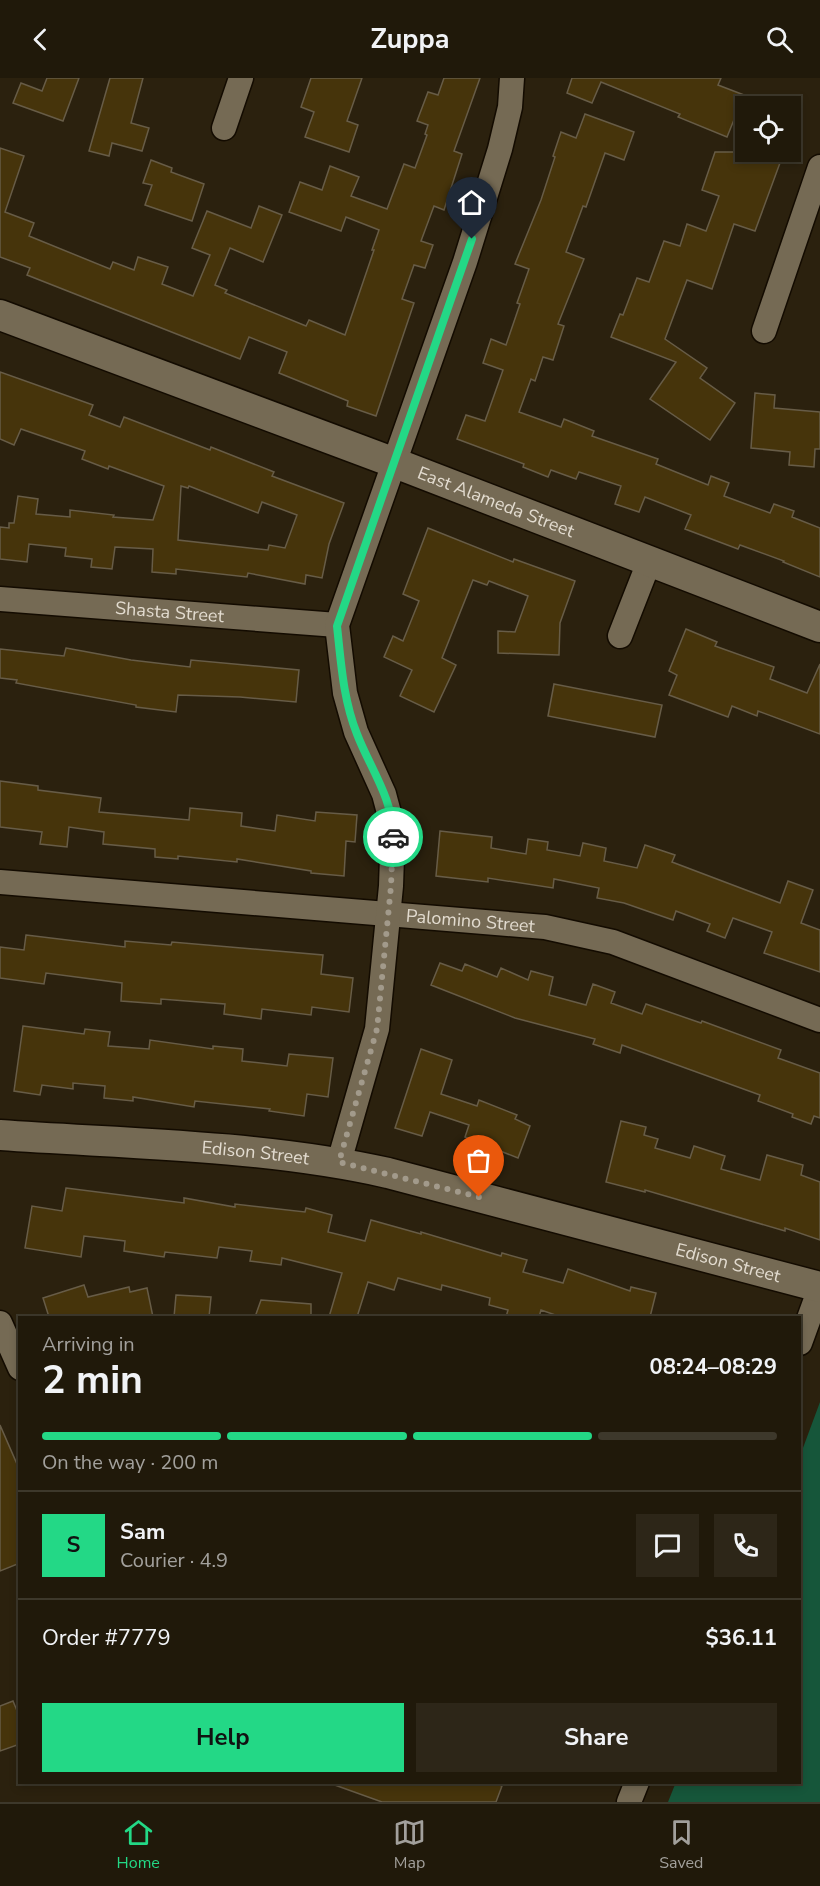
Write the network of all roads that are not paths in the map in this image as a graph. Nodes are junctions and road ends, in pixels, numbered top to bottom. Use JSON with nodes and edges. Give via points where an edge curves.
{"nodes":[{"id":1,"x":241,"y":78,"type":"edge"},
{"id":2,"x":512,"y":78,"type":"edge"},
{"id":3,"x":224,"y":128,"type":"dead end"},
{"id":4,"x":820,"y":167,"type":"edge"},
{"id":5,"x":0,"y":315,"type":"edge"},
{"id":6,"x":765,"y":331,"type":"dead end"},
{"id":7,"x":395,"y":463,"type":"junction"},
{"id":8,"x":649,"y":562,"type":"junction"},
{"id":9,"x":0,"y":599,"type":"edge"},
{"id":10,"x":337,"y":626,"type":"junction"},
{"id":11,"x":820,"y":627,"type":"edge"},
{"id":12,"x":620,"y":636,"type":"dead end"},
{"id":13,"x":0,"y":882,"type":"edge"},
{"id":14,"x":389,"y":914,"type":"junction"},
{"id":15,"x":820,"y":1020,"type":"edge"},
{"id":16,"x":0,"y":1135,"type":"edge"},
{"id":17,"x":339,"y":1162,"type":"junction"},
{"id":18,"x":820,"y":1288,"type":"edge"},
{"id":19,"x":0,"y":1323,"type":"edge"},
{"id":20,"x":801,"y":1340,"type":"edge"},
{"id":21,"x":18,"y":1364,"type":"edge"},
{"id":22,"x":635,"y":1784,"type":"edge"},
{"id":23,"x":628,"y":1802,"type":"edge"}],
"edges":[{"from":1,"to":3,"type":"street"},
{"from":2,"to":7,"type":"street","via":[[500,149]]},
{"from":4,"to":6,"type":"street"},
{"from":5,"to":7,"type":"street","name":"East Alameda Street"},
{"from":7,"to":8,"type":"street","name":"East Alameda Street"},
{"from":7,"to":10,"type":"street"},
{"from":8,"to":11,"type":"street","name":"East Alameda Street"},
{"from":8,"to":12,"type":"street"},
{"from":9,"to":10,"type":"street","name":"Shasta Street"},
{"from":10,"to":14,"type":"street","via":[[345,693],[393,828]]},
{"from":13,"to":14,"type":"street","name":"Palomino Street"},
{"from":14,"to":15,"type":"street","name":"Palomino Street","via":[[545,927],[613,942]]},
{"from":14,"to":17,"type":"street","via":[[377,1029]]},
{"from":16,"to":17,"type":"street","name":"Edison Street"},
{"from":17,"to":18,"type":"street","name":"Edison Street"},
{"from":18,"to":20,"type":"street"},
{"from":19,"to":21,"type":"street"},
{"from":22,"to":23,"type":"street"}]}
